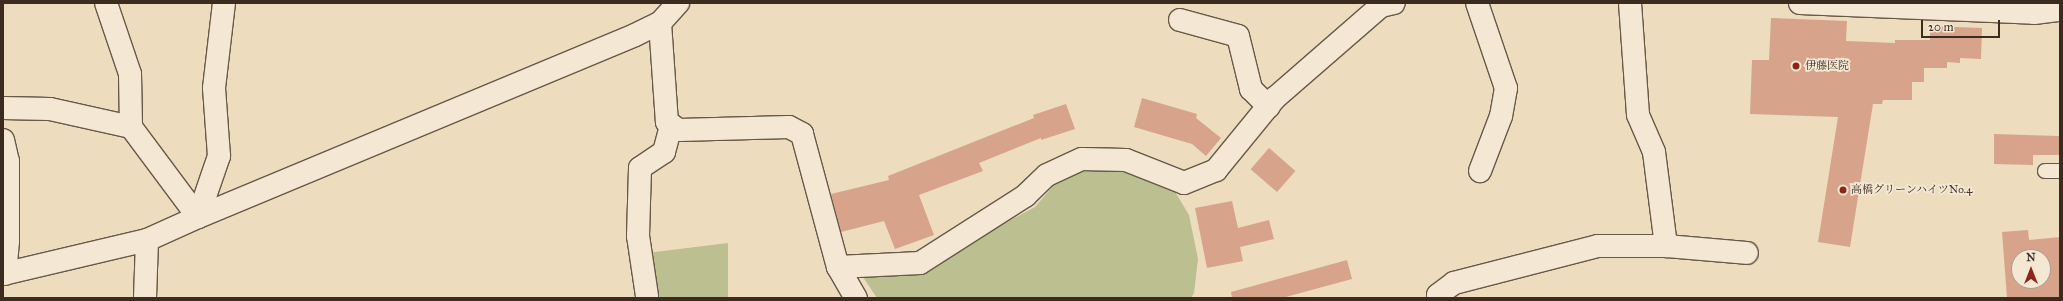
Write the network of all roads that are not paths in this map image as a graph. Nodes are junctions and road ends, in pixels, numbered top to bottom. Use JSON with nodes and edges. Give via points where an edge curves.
{"nodes":[{"id":1,"x":106,"y":3,"type":"edge"},
{"id":2,"x":224,"y":3,"type":"edge"},
{"id":3,"x":678,"y":3,"type":"edge"},
{"id":4,"x":1394,"y":3,"type":"edge"},
{"id":5,"x":1477,"y":3,"type":"edge"},
{"id":6,"x":1630,"y":3,"type":"edge"},
{"id":7,"x":1800,"y":3,"type":"edge"},
{"id":8,"x":1966,"y":7,"type":"edge"},
{"id":9,"x":2060,"y":10,"type":"edge"},
{"id":10,"x":1360,"y":13,"type":"edge"},
{"id":11,"x":1180,"y":20,"type":"dead end"},
{"id":12,"x":660,"y":23,"type":"junction"},
{"id":13,"x":1269,"y":107,"type":"junction"},
{"id":14,"x":3,"y":108,"type":"edge"},
{"id":15,"x":671,"y":125,"type":"junction"},
{"id":16,"x":132,"y":127,"type":"junction"},
{"id":17,"x":3,"y":140,"type":"edge"},
{"id":18,"x":1480,"y":171,"type":"dead end"},
{"id":19,"x":2045,"y":171,"type":"dead end"},
{"id":20,"x":2060,"y":171,"type":"edge"},
{"id":21,"x":198,"y":217,"type":"junction"},
{"id":22,"x":147,"y":240,"type":"junction"},
{"id":23,"x":1666,"y":246,"type":"junction"},
{"id":24,"x":1747,"y":253,"type":"dead end"},
{"id":25,"x":838,"y":267,"type":"junction"},
{"id":26,"x":4,"y":274,"type":"edge"},
{"id":27,"x":647,"y":296,"type":"dead end"},
{"id":28,"x":145,"y":298,"type":"edge"},
{"id":29,"x":856,"y":298,"type":"edge"},
{"id":30,"x":1439,"y":298,"type":"edge"}],
"edges":[{"from":1,"to":16,"type":"street","via":[[130,74]]},
{"from":2,"to":21,"type":"street","via":[[214,88],[219,156]]},
{"from":3,"to":12,"type":"street"},
{"from":4,"to":10,"type":"street"},
{"from":5,"to":18,"type":"street","via":[[1506,88],[1501,116]]},
{"from":6,"to":23,"type":"street","via":[[1638,115],[1654,152]]},
{"from":7,"to":8,"type":"street"},
{"from":8,"to":9,"type":"street","via":[[2034,13]]},
{"from":10,"to":13,"type":"street"},
{"from":11,"to":13,"type":"street","via":[[1238,36],[1251,89]]},
{"from":12,"to":15,"type":"street","via":[[667,122]]},
{"from":12,"to":21,"type":"street"},
{"from":13,"to":25,"type":"street","via":[[1216,170],[1184,184],[1126,160],[1082,159],[1047,175],[1025,196],[920,263]]},
{"from":14,"to":16,"type":"street","via":[[50,109]]},
{"from":15,"to":25,"type":"street","via":[[679,130],[790,127],[802,134]]},
{"from":15,"to":27,"type":"street","via":[[664,152],[640,168],[638,236]]},
{"from":16,"to":21,"type":"street"},
{"from":17,"to":26,"type":"street","via":[[8,161],[8,241]]},
{"from":19,"to":20,"type":"lane"},
{"from":21,"to":22,"type":"street"},
{"from":22,"to":26,"type":"street"},
{"from":22,"to":28,"type":"street"},
{"from":23,"to":24,"type":"street"},
{"from":23,"to":30,"type":"street","via":[[1598,246],[1454,283],[1438,295]]},
{"from":25,"to":29,"type":"street"}]}
